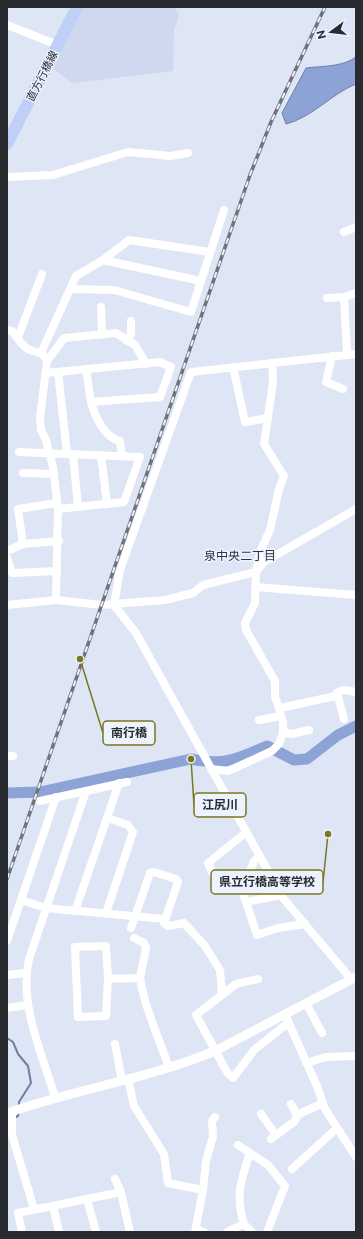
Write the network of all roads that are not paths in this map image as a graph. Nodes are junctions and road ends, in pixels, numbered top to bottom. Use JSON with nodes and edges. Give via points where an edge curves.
{"nodes":[{"id":1,"x":77,"y":7,"type":"edge"},
{"id":2,"x":7,"y":25,"type":"edge"},
{"id":3,"x":58,"y":45,"type":"junction"},
{"id":4,"x":7,"y":144,"type":"edge"},
{"id":5,"x":188,"y":154,"type":"dead end"},
{"id":6,"x":7,"y":177,"type":"edge"},
{"id":7,"x":224,"y":210,"type":"dead end"},
{"id":8,"x":356,"y":227,"type":"edge"},
{"id":9,"x":344,"y":232,"type":"dead end"},
{"id":10,"x":210,"y":252,"type":"junction"},
{"id":11,"x":103,"y":260,"type":"junction"},
{"id":12,"x":42,"y":274,"type":"dead end"},
{"id":13,"x":201,"y":281,"type":"junction"},
{"id":14,"x":71,"y":289,"type":"junction"},
{"id":15,"x":356,"y":292,"type":"edge"},
{"id":16,"x":344,"y":297,"type":"junction"},
{"id":17,"x":327,"y":298,"type":"dead end"},
{"id":18,"x":101,"y":307,"type":"dead end"},
{"id":19,"x":131,"y":321,"type":"dead end"},
{"id":20,"x":7,"y":330,"type":"edge"},
{"id":21,"x":102,"y":334,"type":"junction"},
{"id":22,"x":18,"y":337,"type":"junction"},
{"id":23,"x":128,"y":341,"type":"junction"},
{"id":24,"x":40,"y":353,"type":"junction"},
{"id":25,"x":347,"y":354,"type":"junction"},
{"id":26,"x":356,"y":354,"type":"edge"},
{"id":27,"x":332,"y":356,"type":"junction"},
{"id":28,"x":47,"y":361,"type":"junction"},
{"id":29,"x":272,"y":363,"type":"junction"},
{"id":30,"x":146,"y":364,"type":"junction"},
{"id":31,"x":233,"y":367,"type":"junction"},
{"id":32,"x":86,"y":369,"type":"junction"},
{"id":33,"x":58,"y":372,"type":"junction"},
{"id":34,"x":46,"y":373,"type":"junction"},
{"id":35,"x":342,"y":389,"type":"dead end"},
{"id":36,"x":91,"y":402,"type":"junction"},
{"id":37,"x":268,"y":418,"type":"junction"},
{"id":38,"x":19,"y":452,"type":"dead end"},
{"id":39,"x":49,"y":454,"type":"junction"},
{"id":40,"x":70,"y":454,"type":"junction"},
{"id":41,"x":101,"y":455,"type":"junction"},
{"id":42,"x":122,"y":456,"type":"junction"},
{"id":43,"x":23,"y":473,"type":"dead end"},
{"id":44,"x":54,"y":474,"type":"junction"},
{"id":45,"x":107,"y":504,"type":"junction"},
{"id":46,"x":58,"y":506,"type":"junction"},
{"id":47,"x":78,"y":507,"type":"junction"},
{"id":48,"x":356,"y":508,"type":"edge"},
{"id":49,"x":59,"y":540,"type":"junction"},
{"id":50,"x":23,"y":544,"type":"junction"},
{"id":51,"x":7,"y":551,"type":"edge"},
{"id":52,"x":7,"y":558,"type":"edge"},
{"id":53,"x":58,"y":571,"type":"junction"},
{"id":54,"x":256,"y":572,"type":"junction"},
{"id":55,"x":256,"y":587,"type":"junction"},
{"id":56,"x":356,"y":595,"type":"edge"},
{"id":57,"x":56,"y":600,"type":"junction"},
{"id":58,"x":7,"y":605,"type":"edge"},
{"id":59,"x":114,"y":605,"type":"junction"},
{"id":60,"x":356,"y":692,"type":"edge"},
{"id":61,"x":337,"y":693,"type":"junction"},
{"id":62,"x":280,"y":708,"type":"junction"},
{"id":63,"x":281,"y":716,"type":"junction"},
{"id":64,"x":344,"y":718,"type":"dead end"},
{"id":65,"x":259,"y":720,"type":"dead end"},
{"id":66,"x":309,"y":730,"type":"dead end"},
{"id":67,"x":283,"y":732,"type":"junction"},
{"id":68,"x":211,"y":769,"type":"junction"},
{"id":69,"x":86,"y":791,"type":"junction"},
{"id":70,"x":56,"y":797,"type":"junction"},
{"id":71,"x":40,"y":801,"type":"dead end"},
{"id":72,"x":107,"y":818,"type":"junction"},
{"id":73,"x":245,"y":833,"type":"junction"},
{"id":74,"x":259,"y":856,"type":"junction"},
{"id":75,"x":213,"y":874,"type":"dead end"},
{"id":76,"x":281,"y":895,"type":"junction"},
{"id":77,"x":21,"y":900,"type":"junction"},
{"id":78,"x":246,"y":902,"type":"junction"},
{"id":79,"x":46,"y":908,"type":"junction"},
{"id":80,"x":75,"y":911,"type":"junction"},
{"id":81,"x":106,"y":913,"type":"junction"},
{"id":82,"x":135,"y":916,"type":"junction"},
{"id":83,"x":165,"y":919,"type":"junction"},
{"id":84,"x":304,"y":924,"type":"junction"},
{"id":85,"x":131,"y":928,"type":"dead end"},
{"id":86,"x":134,"y":938,"type":"dead end"},
{"id":87,"x":7,"y":941,"type":"edge"},
{"id":88,"x":26,"y":973,"type":"junction"},
{"id":89,"x":7,"y":975,"type":"edge"},
{"id":90,"x":140,"y":978,"type":"junction"},
{"id":91,"x":354,"y":978,"type":"edge"},
{"id":92,"x":108,"y":979,"type":"junction"},
{"id":93,"x":258,"y":979,"type":"dead end"},
{"id":94,"x":222,"y":995,"type":"junction"},
{"id":95,"x":306,"y":1003,"type":"junction"},
{"id":96,"x":27,"y":1005,"type":"junction"},
{"id":97,"x":7,"y":1008,"type":"edge"},
{"id":98,"x":284,"y":1014,"type":"junction"},
{"id":99,"x":288,"y":1024,"type":"junction"},
{"id":100,"x":322,"y":1033,"type":"dead end"},
{"id":101,"x":115,"y":1044,"type":"dead end"},
{"id":102,"x":215,"y":1051,"type":"junction"},
{"id":103,"x":356,"y":1056,"type":"edge"},
{"id":104,"x":306,"y":1063,"type":"junction"},
{"id":105,"x":168,"y":1068,"type":"junction"},
{"id":106,"x":125,"y":1080,"type":"junction"},
{"id":107,"x":55,"y":1097,"type":"junction"},
{"id":108,"x":323,"y":1102,"type":"junction"},
{"id":109,"x":291,"y":1104,"type":"dead end"},
{"id":110,"x":9,"y":1112,"type":"edge"},
{"id":111,"x":261,"y":1114,"type":"dead end"},
{"id":112,"x":297,"y":1115,"type":"junction"},
{"id":113,"x":215,"y":1117,"type":"dead end"},
{"id":114,"x":337,"y":1128,"type":"junction"},
{"id":115,"x":238,"y":1145,"type":"dead end"},
{"id":116,"x":250,"y":1153,"type":"junction"},
{"id":117,"x":356,"y":1157,"type":"edge"},
{"id":118,"x":292,"y":1169,"type":"dead end"},
{"id":119,"x":115,"y":1179,"type":"dead end"},
{"id":120,"x":203,"y":1190,"type":"junction"},
{"id":121,"x":121,"y":1192,"type":"junction"},
{"id":122,"x":87,"y":1199,"type":"junction"},
{"id":123,"x":53,"y":1206,"type":"junction"},
{"id":124,"x":34,"y":1209,"type":"junction"},
{"id":125,"x":244,"y":1224,"type":"junction"},
{"id":126,"x":195,"y":1230,"type":"edge"},
{"id":127,"x":22,"y":1232,"type":"edge"},
{"id":128,"x":59,"y":1232,"type":"edge"},
{"id":129,"x":96,"y":1232,"type":"edge"},
{"id":130,"x":130,"y":1232,"type":"edge"},
{"id":131,"x":204,"y":1232,"type":"edge"},
{"id":132,"x":227,"y":1232,"type":"edge"},
{"id":133,"x":252,"y":1232,"type":"edge"},
{"id":134,"x":267,"y":1232,"type":"edge"}],
"edges":[{"from":1,"to":3,"type":"main road","name":"直方行橋線"},
{"from":2,"to":3,"type":"street"},
{"from":3,"to":4,"type":"main road","name":"直方行橋線"},
{"from":5,"to":6,"type":"street","via":[[170,156],[128,152],[53,175]]},
{"from":7,"to":10,"type":"street"},
{"from":8,"to":9,"type":"street"},
{"from":10,"to":11,"type":"street","via":[[129,240]]},
{"from":10,"to":13,"type":"street"},
{"from":11,"to":13,"type":"street"},
{"from":11,"to":14,"type":"street","via":[[76,276]]},
{"from":12,"to":22,"type":"street"},
{"from":13,"to":14,"type":"street","via":[[191,312],[114,290]]},
{"from":14,"to":24,"type":"street"},
{"from":15,"to":16,"type":"street"},
{"from":16,"to":17,"type":"street"},
{"from":16,"to":25,"type":"street"},
{"from":18,"to":21,"type":"street"},
{"from":19,"to":23,"type":"street"},
{"from":20,"to":22,"type":"street"},
{"from":21,"to":23,"type":"street","via":[[116,333]]},
{"from":21,"to":28,"type":"street","via":[[64,338]]},
{"from":22,"to":24,"type":"street","via":[[28,349]]},
{"from":23,"to":30,"type":"street","via":[[135,345]]},
{"from":24,"to":28,"type":"street","via":[[46,356]]},
{"from":25,"to":26,"type":"street"},
{"from":25,"to":27,"type":"street"},
{"from":27,"to":29,"type":"street"},
{"from":27,"to":35,"type":"street","via":[[326,382]]},
{"from":28,"to":34,"type":"street"},
{"from":29,"to":31,"type":"street"},
{"from":29,"to":37,"type":"street","via":[[273,382]]},
{"from":30,"to":32,"type":"street"},
{"from":30,"to":36,"type":"street","via":[[160,362],[171,367],[160,397]]},
{"from":31,"to":37,"type":"street","via":[[245,422]]},
{"from":31,"to":59,"type":"street","via":[[191,372],[120,570]]},
{"from":32,"to":33,"type":"street"},
{"from":32,"to":36,"type":"street"},
{"from":33,"to":34,"type":"street"},
{"from":33,"to":40,"type":"street"},
{"from":34,"to":39,"type":"street","via":[[40,418]]},
{"from":36,"to":42,"type":"street","via":[[95,416],[113,440],[120,441]]},
{"from":37,"to":54,"type":"street","via":[[264,444],[284,476]]},
{"from":38,"to":39,"type":"street"},
{"from":39,"to":40,"type":"street"},
{"from":39,"to":44,"type":"street"},
{"from":40,"to":41,"type":"street"},
{"from":40,"to":47,"type":"street"},
{"from":41,"to":42,"type":"street"},
{"from":41,"to":45,"type":"street"},
{"from":42,"to":45,"type":"street","via":[[140,457],[124,502]]},
{"from":43,"to":44,"type":"street"},
{"from":44,"to":46,"type":"street"},
{"from":45,"to":47,"type":"street"},
{"from":46,"to":47,"type":"street"},
{"from":46,"to":49,"type":"street"},
{"from":46,"to":50,"type":"street","via":[[18,508]]},
{"from":48,"to":54,"type":"street","via":[[264,562]]},
{"from":49,"to":50,"type":"street"},
{"from":49,"to":53,"type":"street"},
{"from":50,"to":51,"type":"street"},
{"from":52,"to":53,"type":"street","via":[[12,573]]},
{"from":53,"to":57,"type":"street"},
{"from":54,"to":55,"type":"street"},
{"from":54,"to":59,"type":"street","via":[[203,584],[193,593],[166,600]]},
{"from":55,"to":56,"type":"street"},
{"from":55,"to":62,"type":"street","via":[[255,603],[245,625],[275,681]]},
{"from":57,"to":58,"type":"street"},
{"from":57,"to":59,"type":"street"},
{"from":59,"to":68,"type":"street","via":[[136,633]]},
{"from":60,"to":61,"type":"street","via":[[344,690]]},
{"from":61,"to":62,"type":"street","via":[[336,696]]},
{"from":61,"to":64,"type":"street"},
{"from":62,"to":63,"type":"street"},
{"from":63,"to":65,"type":"street"},
{"from":63,"to":67,"type":"street"},
{"from":66,"to":67,"type":"street","via":[[291,734]]},
{"from":67,"to":68,"type":"street","via":[[279,744],[272,751],[228,771]]},
{"from":68,"to":73,"type":"street"},
{"from":69,"to":70,"type":"street"},
{"from":69,"to":72,"type":"street","via":[[123,783]]},
{"from":69,"to":79,"type":"street"},
{"from":70,"to":71,"type":"street"},
{"from":70,"to":77,"type":"street"},
{"from":72,"to":80,"type":"street"},
{"from":72,"to":81,"type":"street","via":[[128,825],[133,832]]},
{"from":73,"to":74,"type":"street"},
{"from":73,"to":75,"type":"street","via":[[208,863]]},
{"from":74,"to":76,"type":"street"},
{"from":74,"to":78,"type":"street","via":[[254,861],[242,890]]},
{"from":76,"to":78,"type":"street"},
{"from":76,"to":84,"type":"street"},
{"from":77,"to":79,"type":"street"},
{"from":77,"to":87,"type":"street"},
{"from":78,"to":84,"type":"street","via":[[257,935],[278,928]]},
{"from":79,"to":80,"type":"street"},
{"from":79,"to":88,"type":"street"},
{"from":80,"to":81,"type":"street"},
{"from":81,"to":82,"type":"street"},
{"from":82,"to":83,"type":"street"},
{"from":82,"to":83,"type":"street","via":[[150,873],[154,872],[178,882]]},
{"from":82,"to":85,"type":"street"},
{"from":83,"to":94,"type":"street","via":[[164,923],[168,926],[184,923],[205,946],[220,970]]},
{"from":84,"to":91,"type":"street"},
{"from":86,"to":90,"type":"street","via":[[144,943],[146,948]]},
{"from":88,"to":89,"type":"street"},
{"from":88,"to":96,"type":"street"},
{"from":90,"to":92,"type":"street"},
{"from":90,"to":105,"type":"street","via":[[143,997]]},
{"from":91,"to":95,"type":"street"},
{"from":92,"to":92,"type":"street","via":[[106,1016],[78,1017],[75,948],[106,946]]},
{"from":93,"to":94,"type":"street","via":[[236,984]]},
{"from":94,"to":102,"type":"street","via":[[196,1015]]},
{"from":95,"to":98,"type":"street"},
{"from":95,"to":100,"type":"street"},
{"from":96,"to":97,"type":"street"},
{"from":96,"to":107,"type":"street"},
{"from":98,"to":99,"type":"street"},
{"from":98,"to":102,"type":"street"},
{"from":99,"to":102,"type":"street","via":[[255,1049],[233,1078]]},
{"from":99,"to":104,"type":"street"},
{"from":101,"to":106,"type":"street"},
{"from":102,"to":105,"type":"street"},
{"from":103,"to":104,"type":"street","via":[[326,1057]]},
{"from":104,"to":108,"type":"street"},
{"from":105,"to":106,"type":"street"},
{"from":106,"to":107,"type":"street"},
{"from":106,"to":120,"type":"street","via":[[134,1106],[164,1154],[168,1183]]},
{"from":107,"to":110,"type":"street"},
{"from":108,"to":112,"type":"street"},
{"from":108,"to":114,"type":"street"},
{"from":109,"to":112,"type":"street"},
{"from":110,"to":124,"type":"street","via":[[12,1135]]},
{"from":111,"to":112,"type":"street","via":[[273,1137],[294,1121]]},
{"from":113,"to":120,"type":"street","via":[[212,1121],[213,1136],[206,1161]]},
{"from":114,"to":117,"type":"street"},
{"from":114,"to":118,"type":"street"},
{"from":115,"to":116,"type":"street"},
{"from":116,"to":125,"type":"street","via":[[239,1188]]},
{"from":116,"to":134,"type":"street","via":[[268,1165],[285,1186]]},
{"from":119,"to":121,"type":"street"},
{"from":120,"to":126,"type":"street"},
{"from":121,"to":122,"type":"street"},
{"from":121,"to":130,"type":"street"},
{"from":122,"to":123,"type":"street"},
{"from":122,"to":129,"type":"street"},
{"from":123,"to":124,"type":"street"},
{"from":123,"to":128,"type":"street"},
{"from":124,"to":127,"type":"street","via":[[18,1213]]},
{"from":125,"to":132,"type":"street"},
{"from":125,"to":133,"type":"street"},
{"from":126,"to":131,"type":"street"}]}
